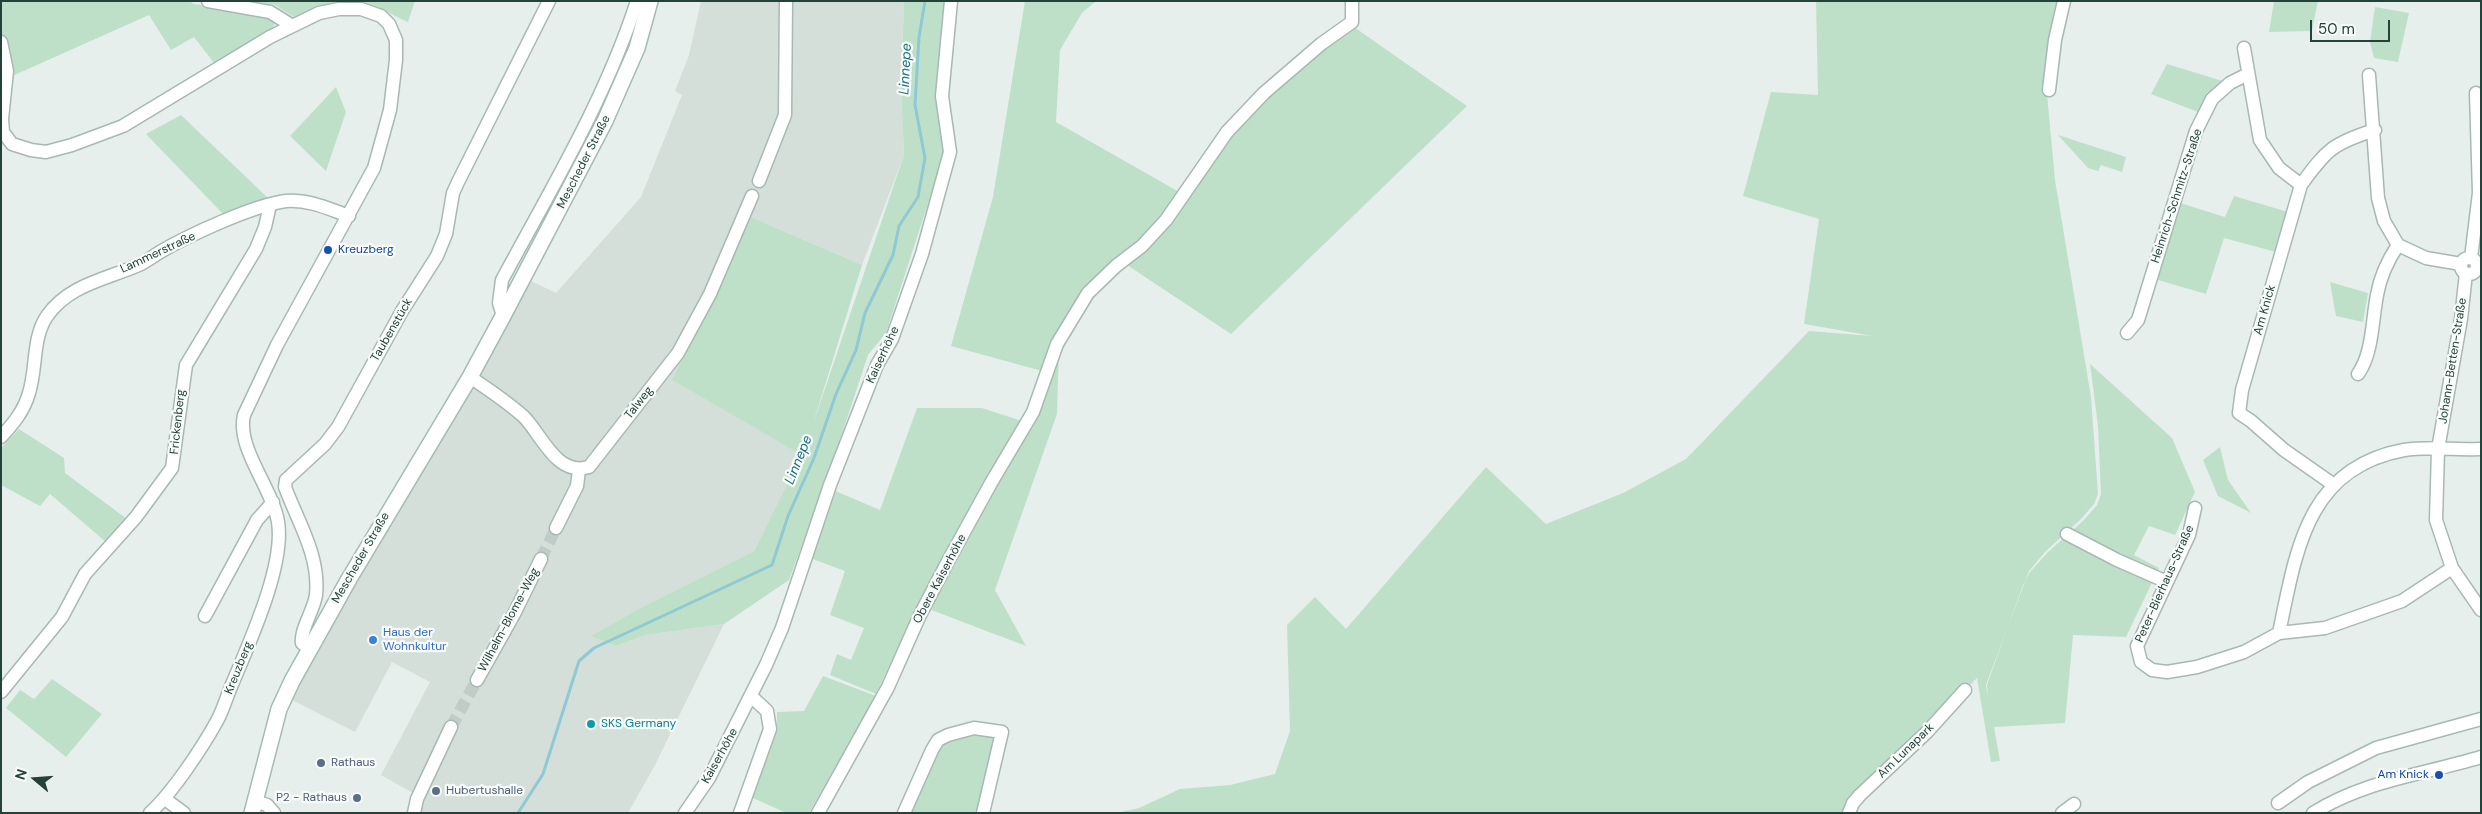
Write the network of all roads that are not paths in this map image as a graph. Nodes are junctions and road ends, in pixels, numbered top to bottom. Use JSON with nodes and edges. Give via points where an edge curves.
{"nodes":[{"id":1,"x":208,"y":1,"type":"edge"},
{"id":2,"x":549,"y":1,"type":"edge"},
{"id":3,"x":637,"y":1,"type":"edge"},
{"id":4,"x":650,"y":1,"type":"edge"},
{"id":5,"x":786,"y":1,"type":"edge"},
{"id":6,"x":951,"y":1,"type":"edge"},
{"id":7,"x":1352,"y":1,"type":"edge"},
{"id":8,"x":2064,"y":1,"type":"edge"},
{"id":9,"x":291,"y":25,"type":"junction"},
{"id":10,"x":1,"y":42,"type":"edge"},
{"id":11,"x":2244,"y":48,"type":"dead end"},
{"id":12,"x":2248,"y":74,"type":"junction"},
{"id":13,"x":2369,"y":75,"type":"dead end"},
{"id":14,"x":2049,"y":90,"type":"dead end"},
{"id":15,"x":2476,"y":93,"type":"dead end"},
{"id":16,"x":2375,"y":130,"type":"junction"},
{"id":17,"x":5,"y":145,"type":"edge"},
{"id":18,"x":759,"y":181,"type":"dead end"},
{"id":19,"x":2300,"y":185,"type":"junction"},
{"id":20,"x":752,"y":196,"type":"dead end"},
{"id":21,"x":270,"y":205,"type":"junction"},
{"id":22,"x":349,"y":216,"type":"junction"},
{"id":23,"x":2398,"y":245,"type":"junction"},
{"id":24,"x":2471,"y":266,"type":"edge"},
{"id":25,"x":503,"y":316,"type":"junction"},
{"id":26,"x":2127,"y":333,"type":"dead end"},
{"id":27,"x":2358,"y":374,"type":"dead end"},
{"id":28,"x":470,"y":378,"type":"junction"},
{"id":29,"x":1,"y":437,"type":"edge"},
{"id":30,"x":2438,"y":449,"type":"junction"},
{"id":31,"x":2481,"y":449,"type":"edge"},
{"id":32,"x":579,"y":470,"type":"junction"},
{"id":33,"x":2334,"y":485,"type":"junction"},
{"id":34,"x":273,"y":502,"type":"junction"},
{"id":35,"x":2195,"y":508,"type":"dead end"},
{"id":36,"x":556,"y":528,"type":"tunnel mouth"},
{"id":37,"x":2067,"y":534,"type":"dead end"},
{"id":38,"x":541,"y":559,"type":"tunnel mouth"},
{"id":39,"x":2452,"y":568,"type":"junction"},
{"id":40,"x":2167,"y":582,"type":"junction"},
{"id":41,"x":2481,"y":610,"type":"edge"},
{"id":42,"x":205,"y":616,"type":"dead end"},
{"id":43,"x":2279,"y":633,"type":"junction"},
{"id":44,"x":309,"y":649,"type":"junction"},
{"id":45,"x":477,"y":680,"type":"tunnel mouth"},
{"id":46,"x":1964,"y":690,"type":"dead end"},
{"id":47,"x":1,"y":692,"type":"edge"},
{"id":48,"x":752,"y":697,"type":"junction"},
{"id":49,"x":2481,"y":719,"type":"edge"},
{"id":50,"x":451,"y":727,"type":"tunnel mouth"},
{"id":51,"x":2481,"y":757,"type":"edge"},
{"id":52,"x":165,"y":799,"type":"junction"},
{"id":53,"x":2074,"y":804,"type":"dead end"},
{"id":54,"x":2278,"y":804,"type":"dead end"},
{"id":55,"x":253,"y":807,"type":"edge"},
{"id":56,"x":150,"y":813,"type":"edge"},
{"id":57,"x":184,"y":813,"type":"edge"},
{"id":58,"x":274,"y":813,"type":"edge"},
{"id":59,"x":414,"y":813,"type":"edge"},
{"id":60,"x":685,"y":813,"type":"edge"},
{"id":61,"x":740,"y":813,"type":"edge"},
{"id":62,"x":818,"y":813,"type":"edge"},
{"id":63,"x":904,"y":813,"type":"edge"},
{"id":64,"x":983,"y":813,"type":"edge"},
{"id":65,"x":1849,"y":813,"type":"edge"},
{"id":66,"x":2062,"y":813,"type":"edge"},
{"id":67,"x":2313,"y":813,"type":"edge"}],
"edges":[{"from":1,"to":9,"type":"street","via":[[265,11]]},
{"from":2,"to":44,"type":"street","name":"Taubenstück","via":[[458,182],[446,234],[437,256],[398,318],[338,427],[325,444],[286,480],[285,487],[311,548],[315,568],[313,611],[301,638]]},
{"from":3,"to":25,"type":"street","name":"Mescheder Straße","via":[[627,33],[592,114],[502,280],[499,303]]},
{"from":4,"to":25,"type":"main road","name":"Mescheder Straße","via":[[637,48],[618,95]]},
{"from":5,"to":18,"type":"street","via":[[785,115]]},
{"from":6,"to":48,"type":"street","name":"Kaiserhöhe","via":[[942,96],[950,152],[922,254],[892,339],[877,365],[830,485],[782,628]]},
{"from":7,"to":62,"type":"street","name":"Obere Kaiserhöhe","via":[[1352,22],[1285,74],[1227,132],[1166,220],[1142,246],[1088,293],[1057,344],[1033,412],[947,563],[888,687]]},
{"from":8,"to":14,"type":"street"},
{"from":9,"to":17,"type":"street","name":"Kreuzberg","via":[[114,130],[46,152]]},
{"from":9,"to":22,"type":"street","name":"Kreuzberg","via":[[330,10],[361,9],[381,16],[395,33],[396,60],[383,140],[371,177]]},
{"from":10,"to":17,"type":"street","name":"Kreuzberg","via":[[7,71],[2,126]]},
{"from":11,"to":12,"type":"street"},
{"from":12,"to":19,"type":"street","via":[[2260,140],[2278,168]]},
{"from":12,"to":26,"type":"street","name":"Heinrich-Schmitz-Straße","via":[[2230,83],[2212,99],[2196,132],[2138,320]]},
{"from":13,"to":16,"type":"street"},
{"from":15,"to":24,"type":"street","name":"Johann-Betten-Straße","via":[[2479,193]]},
{"from":16,"to":19,"type":"street","name":"Am Knick","via":[[2344,140],[2321,156]]},
{"from":16,"to":23,"type":"street","via":[[2378,198],[2384,221]]},
{"from":19,"to":33,"type":"street","name":"Am Knick","via":[[2242,390],[2239,413]]},
{"from":20,"to":32,"type":"street","name":"Talweg","via":[[710,294],[678,353],[589,467]]},
{"from":21,"to":22,"type":"street","name":"Lammerstraße","via":[[301,202]]},
{"from":21,"to":29,"type":"street","name":"Lammerstraße","via":[[180,242],[61,300],[41,328],[27,400]]},
{"from":21,"to":47,"type":"street","name":"Frickenberg","via":[[256,248],[186,366],[172,468],[136,517],[85,574],[62,617]]},
{"from":22,"to":34,"type":"street","name":"Kreuzberg","via":[[301,300],[245,410],[242,426],[245,439]]},
{"from":23,"to":24,"type":"street","via":[[2426,258]]},
{"from":23,"to":27,"type":"street","via":[[2387,262],[2377,292],[2366,363]]},
{"from":24,"to":30,"type":"street","name":"Johann-Betten-Straße"},
{"from":25,"to":28,"type":"main road","name":"Mescheder Straße"},
{"from":28,"to":32,"type":"street","via":[[524,418],[544,446],[568,466]]},
{"from":28,"to":44,"type":"main road","name":"Mescheder Straße"},
{"from":30,"to":31,"type":"street"},
{"from":30,"to":33,"type":"street","via":[[2406,450],[2378,457]]},
{"from":30,"to":39,"type":"street","via":[[2436,520]]},
{"from":32,"to":36,"type":"street","via":[[577,486]]},
{"from":33,"to":43,"type":"street","via":[[2304,530]]},
{"from":34,"to":42,"type":"street","via":[[257,520]]},
{"from":34,"to":52,"type":"street","name":"Kreuzberg","via":[[279,547],[250,642],[216,722]]},
{"from":35,"to":40,"type":"street","name":"Peter-Bierhaus-Straße","via":[[2189,535]]},
{"from":37,"to":40,"type":"street"},
{"from":38,"to":45,"type":"street","name":"Wilhelm-Blome-Weg"},
{"from":39,"to":41,"type":"street"},
{"from":39,"to":43,"type":"street","via":[[2402,602],[2325,628]]},
{"from":40,"to":43,"type":"street","name":"Peter-Bierhaus-Straße","via":[[2137,646],[2141,662],[2152,670],[2167,672],[2197,667],[2244,652]]},
{"from":44,"to":55,"type":"main road","name":"Mescheder Straße","via":[[279,709]]},
{"from":46,"to":65,"type":"street","name":"Am Lunapark","via":[[1927,732],[1860,795]]},
{"from":48,"to":60,"type":"street","name":"Kaiserhöhe","via":[[709,778]]},
{"from":48,"to":61,"type":"street","via":[[767,711],[770,728]]},
{"from":49,"to":54,"type":"street","via":[[2376,748],[2308,782]]},
{"from":50,"to":59,"type":"street","via":[[417,798]]},
{"from":51,"to":67,"type":"street","via":[[2362,788]]},
{"from":52,"to":56,"type":"street","name":"Kreuzberg"},
{"from":52,"to":57,"type":"street"},
{"from":53,"to":66,"type":"street"},
{"from":55,"to":58,"type":"street","via":[[267,805]]},
{"from":63,"to":64,"type":"street","via":[[938,740],[948,734],[974,728],[1002,732]]}]}
